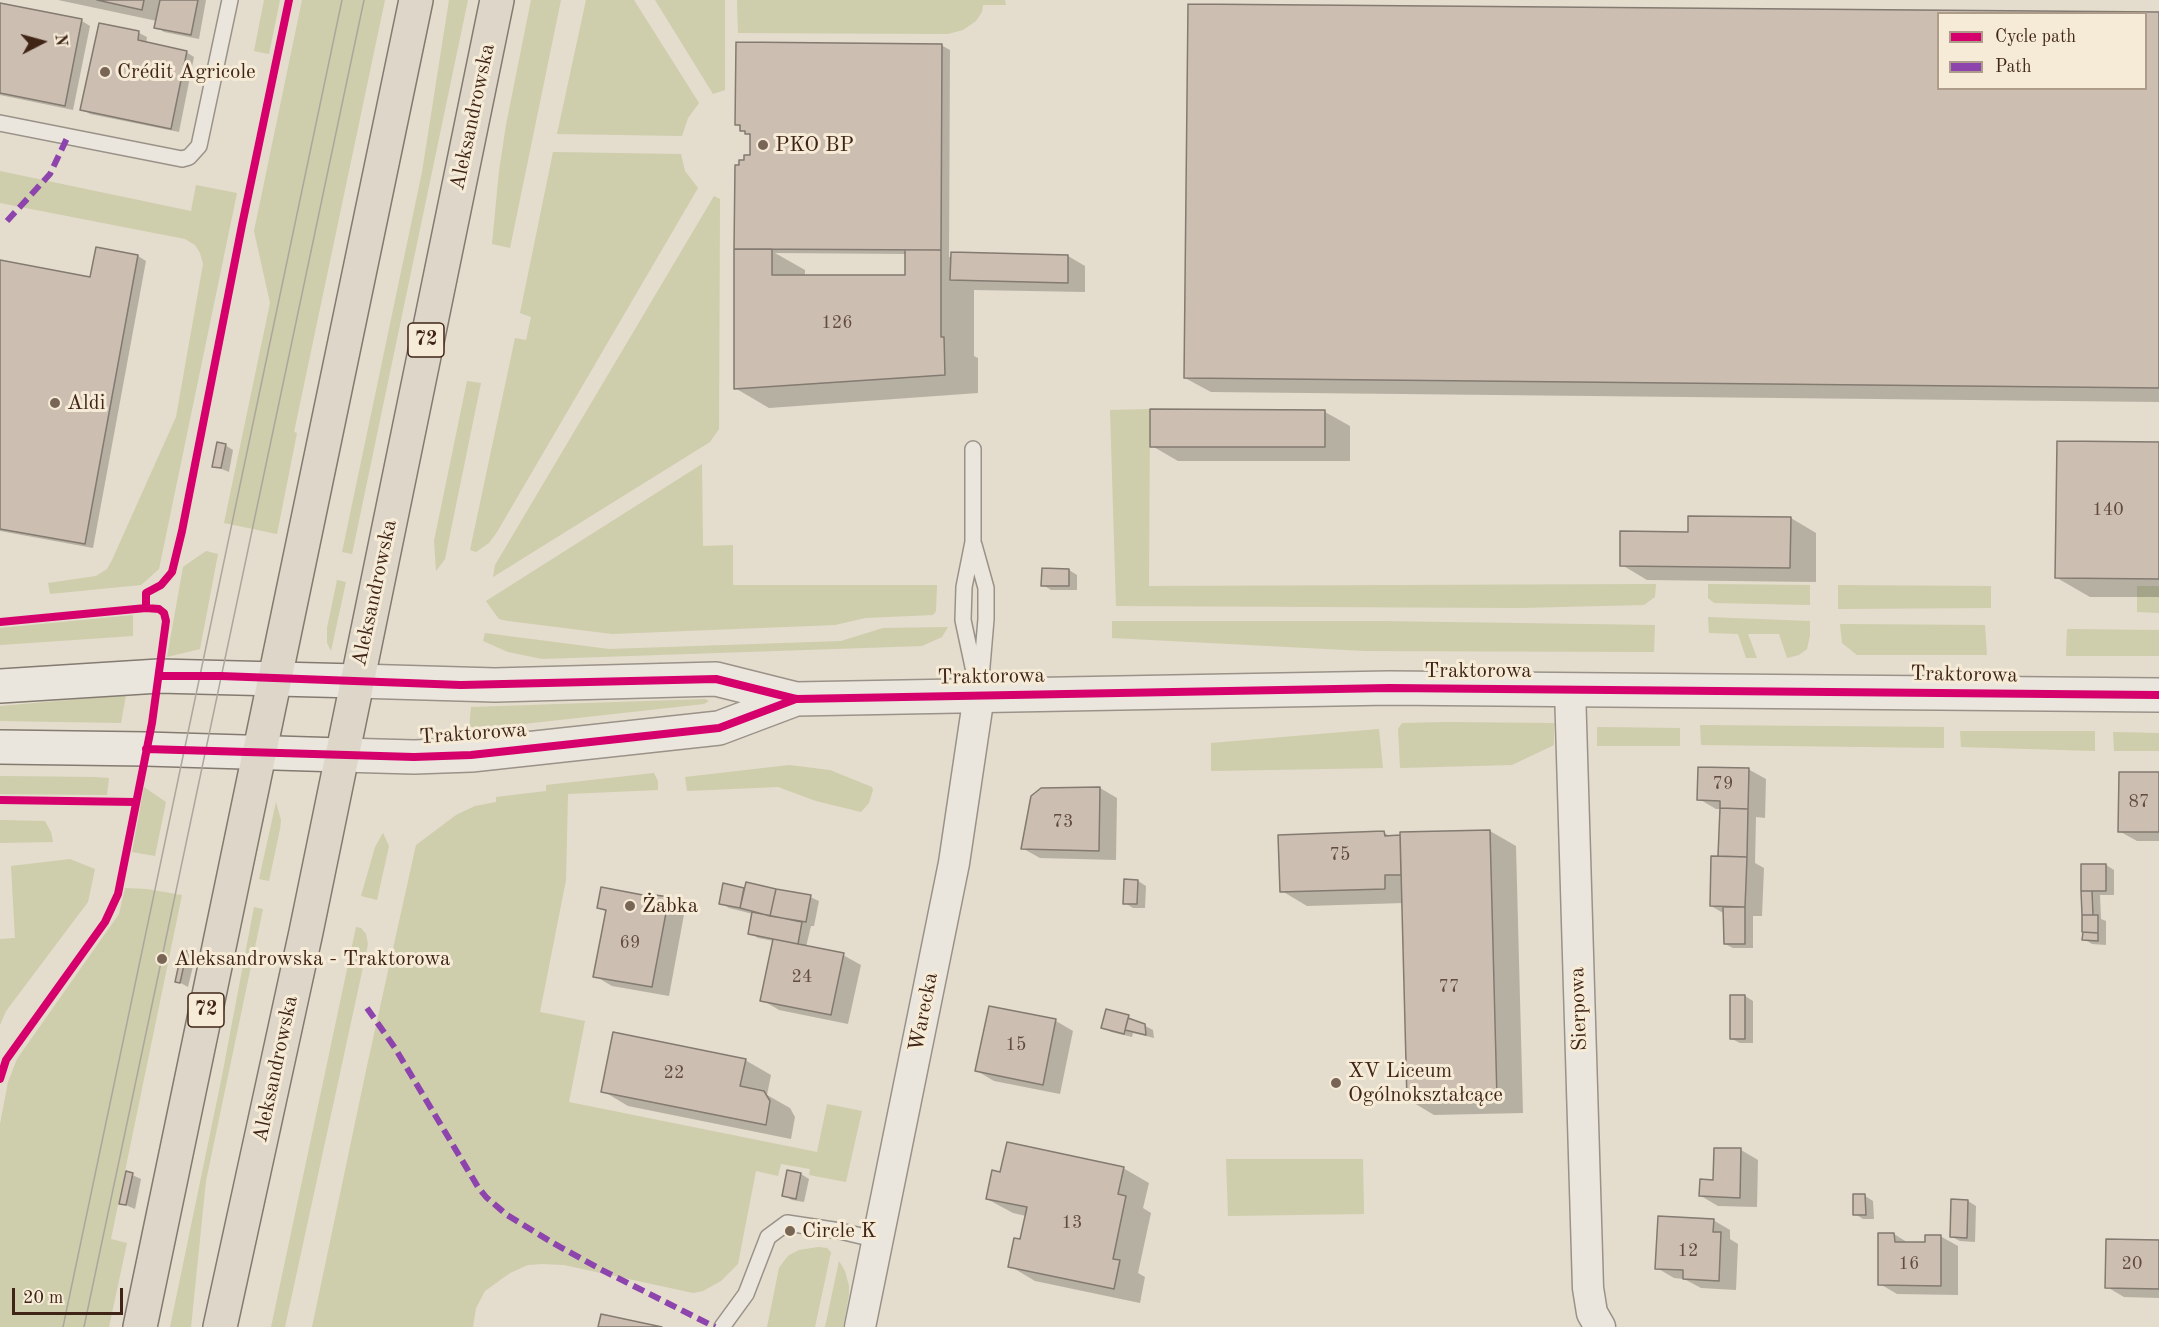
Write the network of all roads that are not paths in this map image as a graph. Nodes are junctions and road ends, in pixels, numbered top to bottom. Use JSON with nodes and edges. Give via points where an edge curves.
{"nodes":[{"id":1,"x":230,"y":0,"type":"edge"},
{"id":2,"x":416,"y":0,"type":"edge"},
{"id":3,"x":497,"y":0,"type":"edge"},
{"id":4,"x":0,"y":123,"type":"edge"},
{"id":5,"x":972,"y":449,"type":"dead end"},
{"id":6,"x":973,"y":542,"type":"junction"},
{"id":7,"x":274,"y":678,"type":"junction"},
{"id":8,"x":357,"y":681,"type":"junction"},
{"id":9,"x":0,"y":686,"type":"edge"},
{"id":10,"x":1570,"y":689,"type":"junction"},
{"id":11,"x":979,"y":695,"type":"junction"},
{"id":12,"x":2159,"y":695,"type":"edge"},
{"id":13,"x":796,"y":699,"type":"junction"},
{"id":14,"x":0,"y":747,"type":"edge"},
{"id":15,"x":260,"y":752,"type":"junction"},
{"id":16,"x":341,"y":755,"type":"junction"},
{"id":17,"x":878,"y":1240,"type":"junction"},
{"id":18,"x":140,"y":1327,"type":"edge"},
{"id":19,"x":220,"y":1327,"type":"edge"},
{"id":20,"x":722,"y":1327,"type":"edge"},
{"id":21,"x":860,"y":1327,"type":"edge"},
{"id":22,"x":1600,"y":1327,"type":"edge"}],
"edges":[{"from":1,"to":4,"type":"lane","via":[[199,146],[189,157],[182,159]]},
{"from":2,"to":7,"type":"main road","number":"72"},
{"from":3,"to":8,"type":"main road","name":"Aleksandrowska","number":"72"},
{"from":5,"to":6,"type":"lane"},
{"from":6,"to":11,"type":"lane","via":[[986,588]]},
{"from":6,"to":11,"type":"lane","via":[[964,587],[963,620]]},
{"from":7,"to":8,"type":"street","name":"Traktorowa"},
{"from":7,"to":9,"type":"street","name":"Traktorowa","via":[[141,676]]},
{"from":7,"to":15,"type":"main road","number":"72"},
{"from":8,"to":13,"type":"street","name":"Traktorowa","via":[[495,685],[716,679]]},
{"from":8,"to":16,"type":"main road","name":"Aleksandrowska","number":"72"},
{"from":10,"to":11,"type":"street","name":"Traktorowa"},
{"from":10,"to":12,"type":"street","name":"Traktorowa"},
{"from":10,"to":22,"type":"street","name":"Sierpowa","via":[[1588,1288],[1592,1313]]},
{"from":11,"to":13,"type":"street","name":"Traktorowa"},
{"from":11,"to":17,"type":"street","name":"Warecka","via":[[954,863]]},
{"from":13,"to":16,"type":"street","name":"Traktorowa","via":[[719,728],[471,756]]},
{"from":14,"to":15,"type":"street","name":"Traktorowa"},
{"from":15,"to":16,"type":"street","name":"Traktorowa"},
{"from":15,"to":18,"type":"main road","number":"72"},
{"from":16,"to":19,"type":"main road","name":"Aleksandrowska","number":"72"},
{"from":17,"to":20,"type":"lane","via":[[787,1223],[768,1237],[746,1294]]},
{"from":17,"to":21,"type":"street","name":"Warecka"}]}
